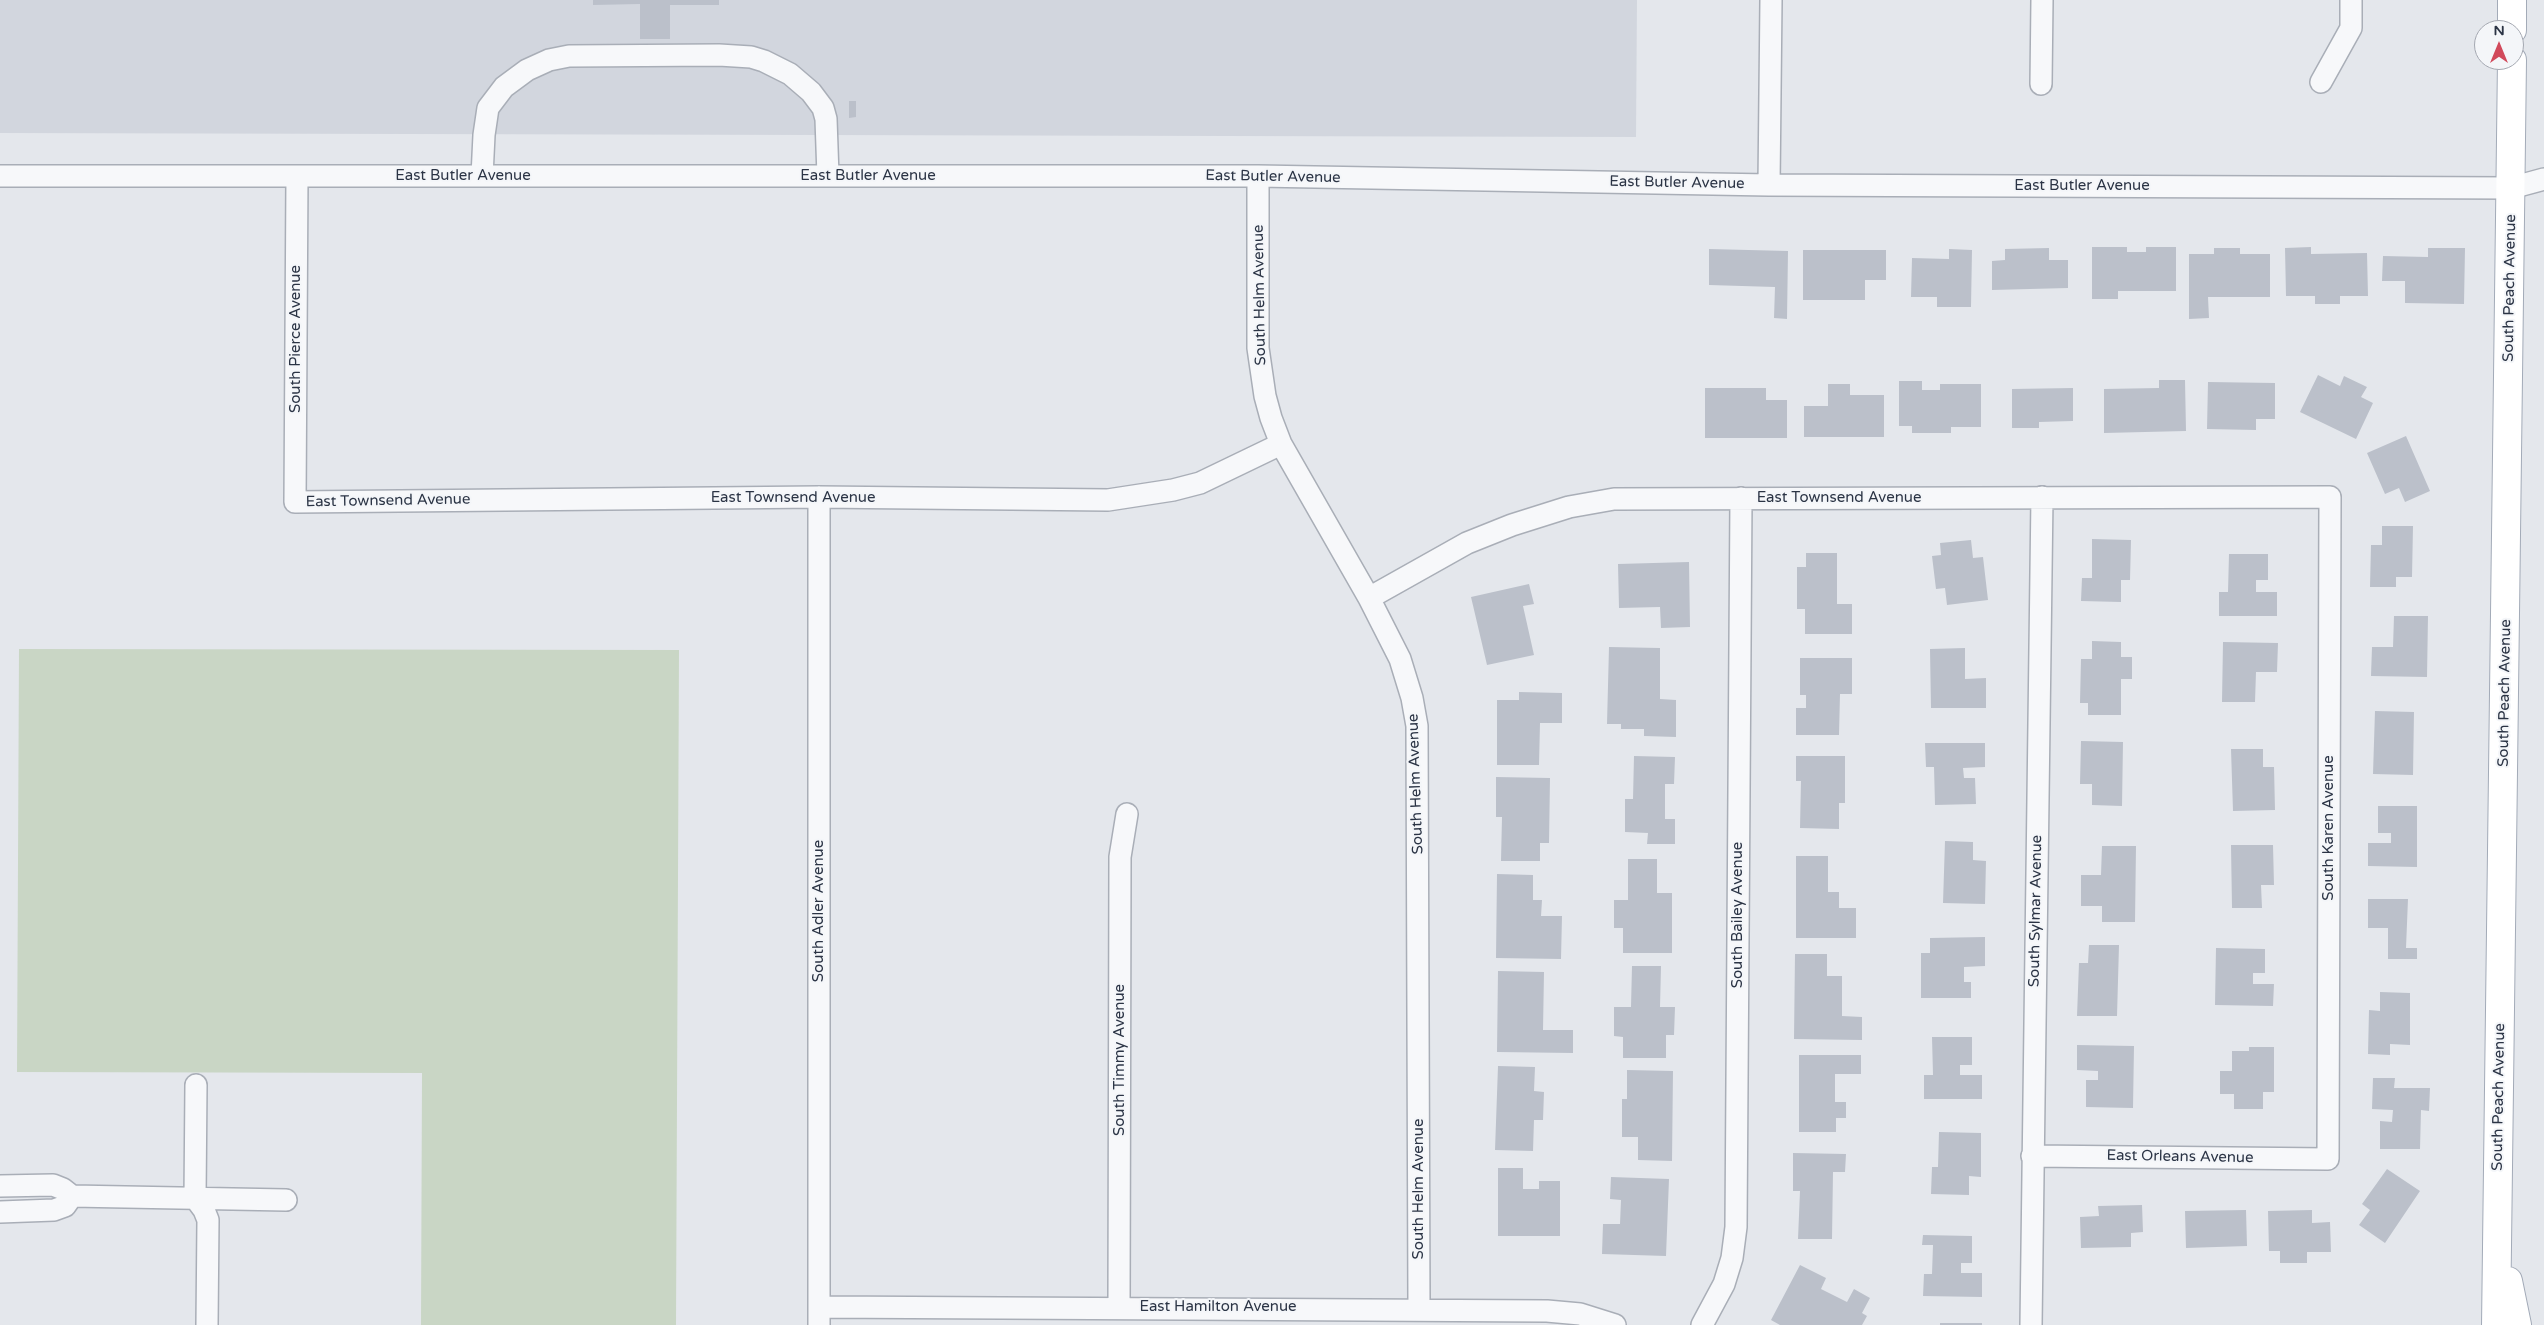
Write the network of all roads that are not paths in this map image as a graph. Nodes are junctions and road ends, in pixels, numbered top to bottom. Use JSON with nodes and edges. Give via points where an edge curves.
{"nodes":[{"id":1,"x":1771,"y":0,"type":"edge"},
{"id":2,"x":2042,"y":0,"type":"edge"},
{"id":3,"x":2351,"y":0,"type":"edge"},
{"id":4,"x":2512,"y":0,"type":"edge"},
{"id":5,"x":2512,"y":20,"type":"edge"},
{"id":6,"x":2512,"y":70,"type":"edge"},
{"id":7,"x":2321,"y":82,"type":"dead end"},
{"id":8,"x":2041,"y":84,"type":"dead end"},
{"id":9,"x":0,"y":176,"type":"edge"},
{"id":10,"x":297,"y":176,"type":"junction"},
{"id":11,"x":482,"y":176,"type":"junction"},
{"id":12,"x":828,"y":176,"type":"junction"},
{"id":13,"x":1258,"y":176,"type":"junction"},
{"id":14,"x":2544,"y":179,"type":"edge"},
{"id":15,"x":1769,"y":185,"type":"junction"},
{"id":16,"x":2511,"y":188,"type":"junction"},
{"id":17,"x":1281,"y":444,"type":"junction"},
{"id":18,"x":819,"y":497,"type":"junction"},
{"id":19,"x":2042,"y":497,"type":"junction"},
{"id":20,"x":2330,"y":497,"type":"joint"},
{"id":21,"x":1741,"y":498,"type":"junction"},
{"id":22,"x":295,"y":502,"type":"joint"},
{"id":23,"x":1369,"y":598,"type":"junction"},
{"id":24,"x":1127,"y":814,"type":"dead end"},
{"id":25,"x":196,"y":1085,"type":"dead end"},
{"id":26,"x":2499,"y":1130,"type":"junction"},
{"id":27,"x":2032,"y":1156,"type":"junction"},
{"id":28,"x":2328,"y":1159,"type":"joint"},
{"id":29,"x":34,"y":1185,"type":"junction"},
{"id":30,"x":0,"y":1186,"type":"edge"},
{"id":31,"x":72,"y":1196,"type":"junction"},
{"id":32,"x":195,"y":1198,"type":"junction"},
{"id":33,"x":286,"y":1200,"type":"dead end"},
{"id":34,"x":35,"y":1211,"type":"junction"},
{"id":35,"x":0,"y":1212,"type":"edge"},
{"id":36,"x":1119,"y":1306,"type":"junction"},
{"id":37,"x":1420,"y":1308,"type":"junction"},
{"id":38,"x":820,"y":1316,"type":"edge"},
{"id":39,"x":207,"y":1325,"type":"edge"},
{"id":40,"x":1615,"y":1325,"type":"edge"},
{"id":41,"x":1702,"y":1325,"type":"edge"},
{"id":42,"x":2031,"y":1325,"type":"edge"},
{"id":43,"x":2496,"y":1325,"type":"edge"},
{"id":44,"x":2517,"y":1325,"type":"edge"}],
"edges":[{"from":1,"to":15,"type":"street"},
{"from":2,"to":8,"type":"street"},
{"from":3,"to":7,"type":"street","via":[[2351,28]]},
{"from":4,"to":5,"type":"main road"},
{"from":6,"to":16,"type":"main road","name":"South Peach Avenue"},
{"from":9,"to":10,"type":"street","name":"East Butler Avenue"},
{"from":10,"to":11,"type":"street","name":"East Butler Avenue"},
{"from":10,"to":22,"type":"street","name":"South Pierce Avenue"},
{"from":11,"to":12,"type":"street","name":"East Butler Avenue"},
{"from":11,"to":12,"type":"street","via":[[488,108],[504,87],[528,70],[558,57],[579,55],[719,55],[764,61],[790,74],[811,92],[826,119]]},
{"from":12,"to":13,"type":"street","name":"East Butler Avenue"},
{"from":13,"to":15,"type":"street","name":"East Butler Avenue"},
{"from":13,"to":17,"type":"street","name":"South Helm Avenue","via":[[1258,348],[1265,396]]},
{"from":14,"to":16,"type":"street","name":"East Butler Avenue"},
{"from":15,"to":16,"type":"street","name":"East Butler Avenue"},
{"from":16,"to":26,"type":"main road","name":"South Peach Avenue"},
{"from":17,"to":18,"type":"street","name":"East Townsend Avenue","via":[[1200,483],[1108,500]]},
{"from":17,"to":23,"type":"street","name":"South Helm Avenue"},
{"from":18,"to":22,"type":"street","name":"East Townsend Avenue"},
{"from":18,"to":38,"type":"street","name":"South Adler Avenue"},
{"from":19,"to":20,"type":"street","name":"East Townsend Avenue"},
{"from":19,"to":21,"type":"street","name":"East Townsend Avenue"},
{"from":19,"to":27,"type":"street","name":"South Sylmar Avenue"},
{"from":20,"to":28,"type":"street","name":"South Karen Avenue"},
{"from":21,"to":23,"type":"street","name":"East Townsend Avenue","via":[[1614,499],[1539,515],[1467,543]]},
{"from":21,"to":41,"type":"street","name":"South Bailey Avenue","via":[[1736,1227],[1724,1284]]},
{"from":23,"to":37,"type":"street","name":"South Helm Avenue","via":[[1400,659],[1417,726]]},
{"from":24,"to":36,"type":"street","name":"South Timmy Avenue","via":[[1120,857]]},
{"from":25,"to":32,"type":"street"},
{"from":26,"to":43,"type":"main road","name":"South Peach Avenue"},
{"from":26,"to":44,"type":"main road","via":[[2506,1186],[2508,1284]]},
{"from":27,"to":28,"type":"street","name":"East Orleans Avenue"},
{"from":27,"to":42,"type":"street","name":"South Sylmar Avenue"},
{"from":29,"to":30,"type":"street"},
{"from":29,"to":31,"type":"street","via":[[53,1185]]},
{"from":29,"to":34,"type":"street"},
{"from":31,"to":32,"type":"street"},
{"from":31,"to":34,"type":"street","via":[[65,1206]]},
{"from":32,"to":33,"type":"street"},
{"from":32,"to":39,"type":"street","via":[[208,1220]]},
{"from":34,"to":35,"type":"street"},
{"from":36,"to":37,"type":"street","name":"East Hamilton Avenue"},
{"from":36,"to":38,"type":"street","name":"East Hamilton Avenue"},
{"from":37,"to":40,"type":"street","name":"East Hamilton Avenue","via":[[1548,1311],[1580,1314]]}]}
